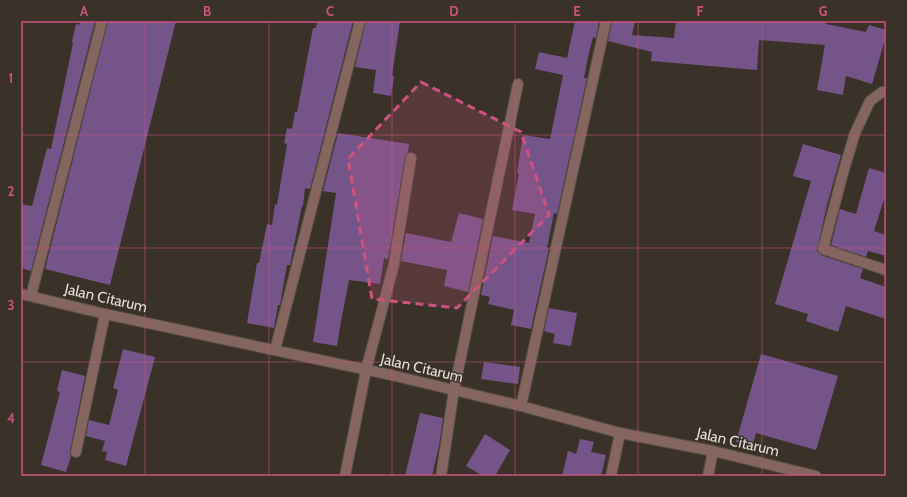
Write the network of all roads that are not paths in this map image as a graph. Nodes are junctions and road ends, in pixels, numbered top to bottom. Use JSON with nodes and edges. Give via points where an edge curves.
{"nodes":[{"id":1,"x":102,"y":21,"type":"edge"},
{"id":2,"x":360,"y":21,"type":"edge"},
{"id":3,"x":606,"y":21,"type":"edge"},
{"id":4,"x":518,"y":84,"type":"dead end"},
{"id":5,"x":886,"y":92,"type":"edge"},
{"id":6,"x":411,"y":158,"type":"dead end"},
{"id":7,"x":886,"y":270,"type":"edge"},
{"id":8,"x":26,"y":295,"type":"edge"},
{"id":9,"x":105,"y":314,"type":"junction"},
{"id":10,"x":275,"y":350,"type":"junction"},
{"id":11,"x":368,"y":371,"type":"junction"},
{"id":12,"x":454,"y":390,"type":"junction"},
{"id":13,"x":521,"y":406,"type":"junction"},
{"id":14,"x":620,"y":433,"type":"junction"},
{"id":15,"x":713,"y":451,"type":"junction"},
{"id":16,"x":76,"y":452,"type":"dead end"},
{"id":17,"x":345,"y":476,"type":"edge"},
{"id":18,"x":441,"y":476,"type":"edge"},
{"id":19,"x":611,"y":476,"type":"edge"},
{"id":20,"x":708,"y":476,"type":"edge"},
{"id":21,"x":816,"y":476,"type":"edge"}],
"edges":[{"from":1,"to":8,"type":"street"},
{"from":2,"to":10,"type":"street"},
{"from":3,"to":13,"type":"street"},
{"from":4,"to":12,"type":"street"},
{"from":5,"to":7,"type":"street","via":[[870,101],[855,133],[824,249]]},
{"from":6,"to":11,"type":"street","via":[[394,264]]},
{"from":8,"to":9,"type":"street","name":"Jalan Citarum"},
{"from":9,"to":10,"type":"street","name":"Jalan Citarum"},
{"from":9,"to":16,"type":"street"},
{"from":10,"to":11,"type":"street","name":"Jalan Citarum"},
{"from":11,"to":12,"type":"street","name":"Jalan Citarum"},
{"from":11,"to":17,"type":"street"},
{"from":12,"to":13,"type":"street","name":"Jalan Citarum"},
{"from":12,"to":18,"type":"street"},
{"from":13,"to":14,"type":"street","name":"Jalan Citarum"},
{"from":14,"to":15,"type":"street","name":"Jalan Citarum"},
{"from":14,"to":19,"type":"street"},
{"from":15,"to":20,"type":"street"},
{"from":15,"to":21,"type":"street","name":"Jalan Citarum"}]}
